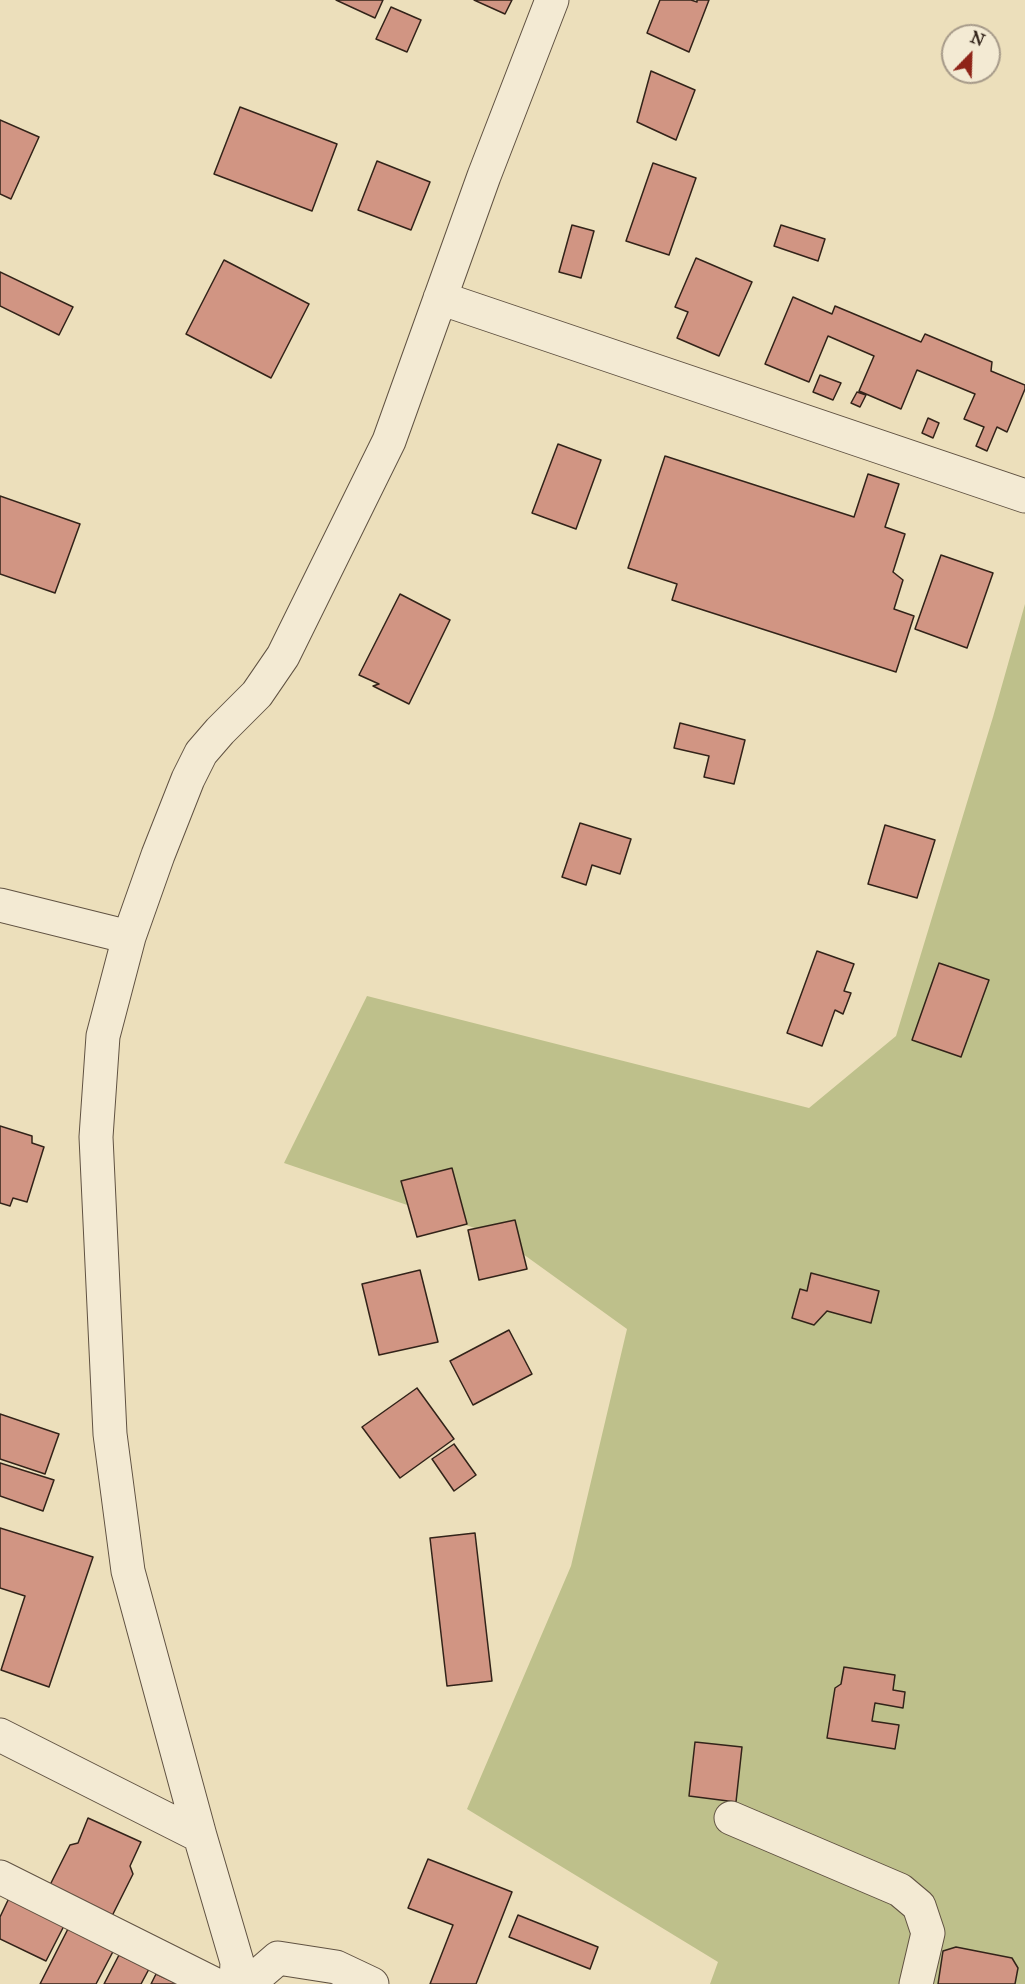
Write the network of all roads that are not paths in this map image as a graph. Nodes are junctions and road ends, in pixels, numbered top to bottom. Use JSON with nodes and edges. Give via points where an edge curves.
{"nodes":[{"id":1,"x":552,"y":0,"type":"edge"},
{"id":2,"x":440,"y":297,"type":"junction"},
{"id":3,"x":1025,"y":496,"type":"edge"},
{"id":4,"x":0,"y":905,"type":"edge"},
{"id":5,"x":129,"y":937,"type":"junction"},
{"id":6,"x":0,"y":1736,"type":"edge"},
{"id":7,"x":731,"y":1818,"type":"dead end"},
{"id":8,"x":200,"y":1836,"type":"junction"},
{"id":9,"x":0,"y":1877,"type":"edge"},
{"id":10,"x":214,"y":1984,"type":"edge"},
{"id":11,"x":236,"y":1984,"type":"edge"},
{"id":12,"x":248,"y":1984,"type":"edge"},
{"id":13,"x":372,"y":1984,"type":"edge"},
{"id":14,"x":916,"y":1984,"type":"edge"}],
"edges":[{"from":1,"to":2,"type":"street"},
{"from":2,"to":3,"type":"street"},
{"from":2,"to":5,"type":"street","via":[[389,441],[277,665],[257,694],[201,753]]},
{"from":4,"to":5,"type":"street"},
{"from":5,"to":8,"type":"street","via":[[103,1036],[96,1137],[110,1434],[128,1571]]},
{"from":6,"to":8,"type":"street"},
{"from":7,"to":14,"type":"street","via":[[900,1890],[919,1906],[928,1933]]},
{"from":8,"to":11,"type":"street","via":[[237,1962]]},
{"from":9,"to":10,"type":"street"},
{"from":12,"to":13,"type":"street","via":[[278,1958],[336,1967]]}]}
